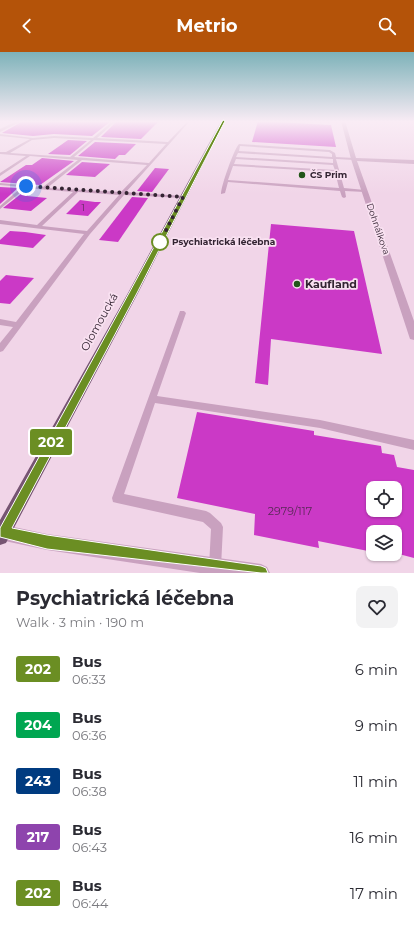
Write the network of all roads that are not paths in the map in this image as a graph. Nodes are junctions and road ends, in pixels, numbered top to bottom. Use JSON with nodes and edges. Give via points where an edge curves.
{"nodes":[{"id":1,"x":21,"y":145,"type":"edge"},
{"id":2,"x":86,"y":145,"type":"edge"},
{"id":3,"x":167,"y":145,"type":"edge"},
{"id":4,"x":210,"y":145,"type":"edge"},
{"id":5,"x":239,"y":145,"type":"edge"},
{"id":6,"x":243,"y":145,"type":"edge"},
{"id":7,"x":350,"y":145,"type":"edge"},
{"id":8,"x":236,"y":152,"type":"junction"},
{"id":9,"x":0,"y":153,"type":"edge"},
{"id":10,"x":7,"y":153,"type":"junction"},
{"id":11,"x":30,"y":155,"type":"junction"},
{"id":12,"x":72,"y":158,"type":"junction"},
{"id":13,"x":234,"y":158,"type":"junction"},
{"id":14,"x":334,"y":158,"type":"junction"},
{"id":15,"x":354,"y":158,"type":"junction"},
{"id":16,"x":81,"y":159,"type":"junction"},
{"id":17,"x":414,"y":162,"type":"edge"},
{"id":18,"x":150,"y":164,"type":"junction"},
{"id":19,"x":335,"y":164,"type":"junction"},
{"id":20,"x":232,"y":165,"type":"junction"},
{"id":21,"x":337,"y":171,"type":"junction"},
{"id":22,"x":0,"y":175,"type":"edge"},
{"id":23,"x":226,"y":180,"type":"junction"},
{"id":24,"x":0,"y":184,"type":"edge"},
{"id":25,"x":26,"y":186,"type":"junction"},
{"id":26,"x":44,"y":188,"type":"junction"},
{"id":27,"x":342,"y":189,"type":"junction"},
{"id":28,"x":77,"y":191,"type":"junction"},
{"id":29,"x":365,"y":191,"type":"junction"},
{"id":30,"x":223,"y":193,"type":"dead end"},
{"id":31,"x":121,"y":194,"type":"junction"},
{"id":32,"x":183,"y":197,"type":"junction"},
{"id":33,"x":344,"y":197,"type":"dead end"},
{"id":34,"x":0,"y":208,"type":"edge"},
{"id":35,"x":0,"y":222,"type":"edge"},
{"id":36,"x":38,"y":227,"type":"junction"},
{"id":37,"x":88,"y":233,"type":"junction"},
{"id":38,"x":182,"y":313,"type":"dead end"},
{"id":39,"x":0,"y":322,"type":"edge"},
{"id":40,"x":18,"y":325,"type":"junction"},
{"id":41,"x":414,"y":336,"type":"edge"},
{"id":42,"x":0,"y":349,"type":"edge"},
{"id":43,"x":152,"y":399,"type":"junction"},
{"id":44,"x":414,"y":445,"type":"edge"},
{"id":45,"x":1,"y":534,"type":"edge"},
{"id":46,"x":215,"y":567,"type":"junction"},
{"id":47,"x":261,"y":573,"type":"edge"}],
"edges":[{"from":1,"to":10,"type":"lane"},
{"from":2,"to":12,"type":"lane"},
{"from":3,"to":18,"type":"lane"},
{"from":4,"to":32,"type":"main road","name":"Olomoucká"},
{"from":5,"to":8,"type":"lane"},
{"from":6,"to":14,"type":"lane","via":[[325,151],[334,154]]},
{"from":7,"to":15,"type":"street","name":"Dohnálkova"},
{"from":8,"to":13,"type":"lane"},
{"from":8,"to":14,"type":"lane"},
{"from":9,"to":10,"type":"lane"},
{"from":10,"to":11,"type":"lane"},
{"from":11,"to":12,"type":"lane"},
{"from":11,"to":22,"type":"lane"},
{"from":12,"to":16,"type":"lane"},
{"from":13,"to":19,"type":"lane"},
{"from":13,"to":20,"type":"lane"},
{"from":14,"to":15,"type":"lane"},
{"from":14,"to":19,"type":"lane"},
{"from":15,"to":17,"type":"street"},
{"from":15,"to":29,"type":"street","name":"Dohnálkova"},
{"from":16,"to":18,"type":"lane"},
{"from":16,"to":26,"type":"lane"},
{"from":18,"to":31,"type":"lane"},
{"from":19,"to":21,"type":"lane"},
{"from":20,"to":21,"type":"lane"},
{"from":20,"to":23,"type":"lane"},
{"from":21,"to":27,"type":"lane"},
{"from":23,"to":27,"type":"lane"},
{"from":23,"to":30,"type":"lane"},
{"from":24,"to":25,"type":"lane"},
{"from":25,"to":26,"type":"lane"},
{"from":25,"to":34,"type":"lane"},
{"from":26,"to":28,"type":"lane"},
{"from":27,"to":29,"type":"lane"},
{"from":27,"to":33,"type":"lane"},
{"from":28,"to":31,"type":"lane"},
{"from":28,"to":36,"type":"lane"},
{"from":29,"to":41,"type":"street","name":"Dohnálkova"},
{"from":31,"to":32,"type":"lane"},
{"from":31,"to":37,"type":"lane"},
{"from":32,"to":45,"type":"main road","name":"Olomoucká"},
{"from":35,"to":36,"type":"lane"},
{"from":36,"to":37,"type":"lane"},
{"from":37,"to":40,"type":"lane"},
{"from":38,"to":43,"type":"lane"},
{"from":39,"to":40,"type":"lane"},
{"from":40,"to":42,"type":"lane"},
{"from":43,"to":44,"type":"lane","via":[[320,424]]},
{"from":43,"to":46,"type":"lane","via":[[117,498],[206,518],[217,527]]},
{"from":45,"to":46,"type":"street"},
{"from":46,"to":47,"type":"street"}]}
